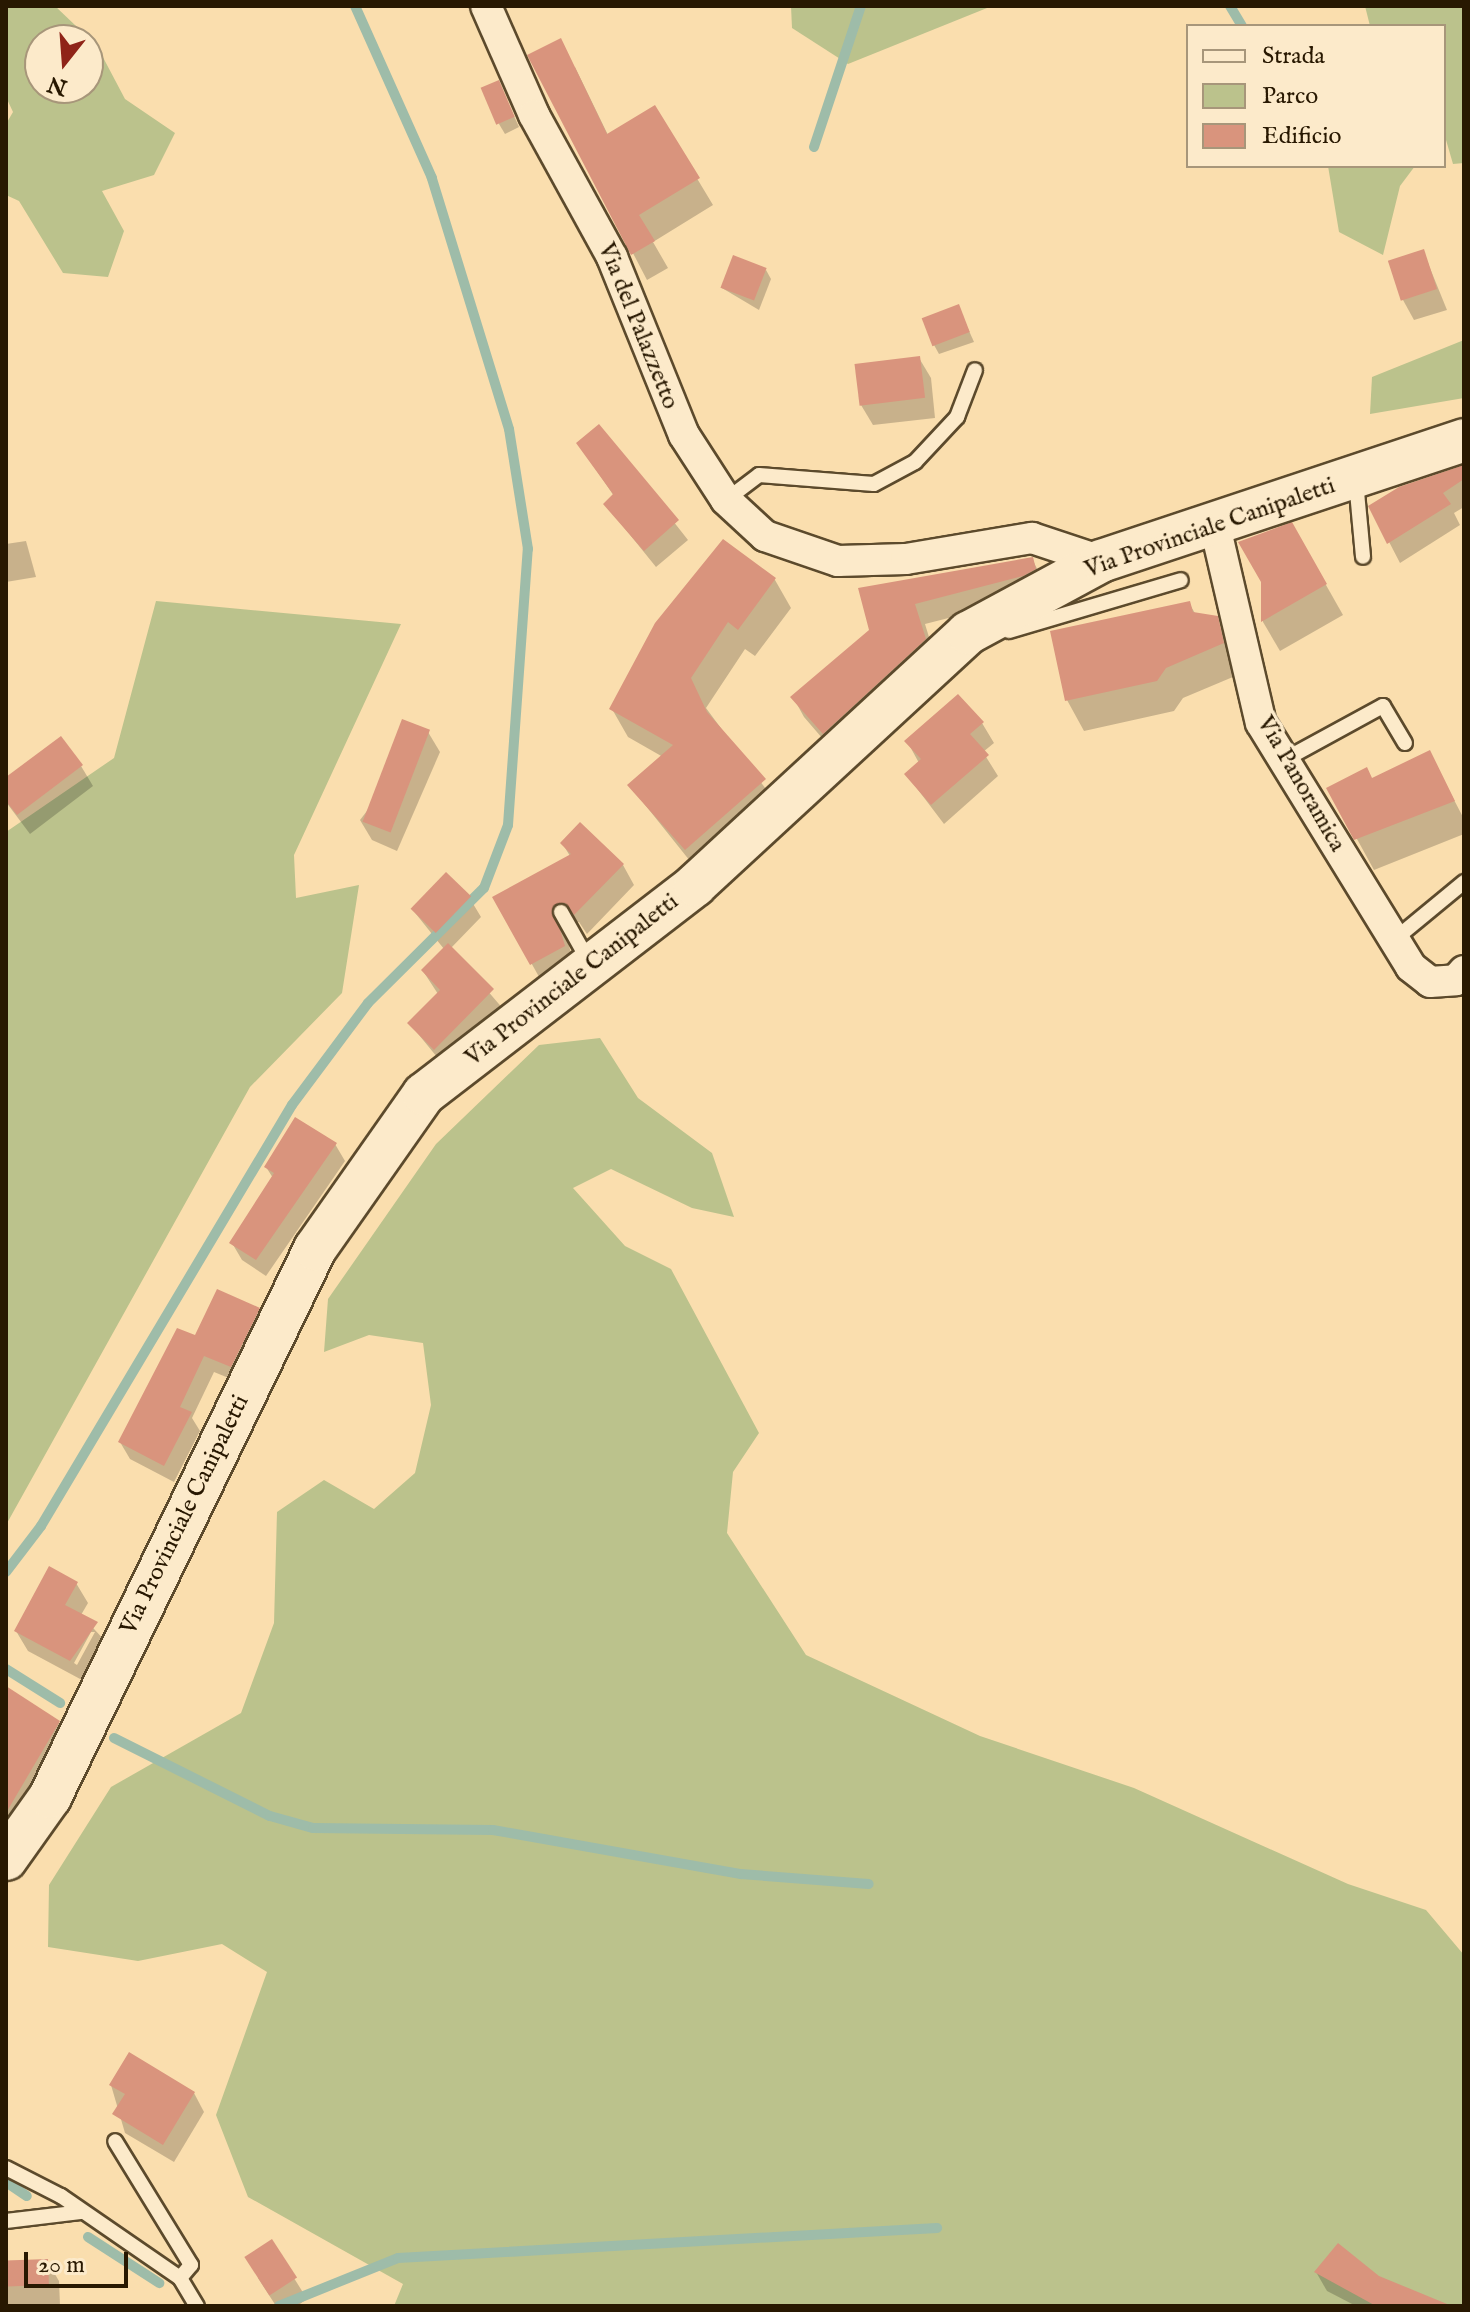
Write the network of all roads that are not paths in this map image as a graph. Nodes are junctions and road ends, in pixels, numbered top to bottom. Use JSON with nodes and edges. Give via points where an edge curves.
{"nodes":[{"id":1,"x":486,"y":6,"type":"edge"},
{"id":2,"x":975,"y":370,"type":"dead end"},
{"id":3,"x":1464,"y":440,"type":"edge"},
{"id":4,"x":1356,"y":477,"type":"junction"},
{"id":5,"x":726,"y":500,"type":"junction"},
{"id":6,"x":1215,"y":526,"type":"junction"},
{"id":7,"x":1363,"y":557,"type":"dead end"},
{"id":8,"x":1101,"y":561,"type":"junction"},
{"id":9,"x":1181,"y":580,"type":"dead end"},
{"id":10,"x":950,"y":650,"type":"junction"},
{"id":11,"x":1405,"y":743,"type":"dead end"},
{"id":12,"x":1282,"y":761,"type":"junction"},
{"id":13,"x":1464,"y":882,"type":"edge"},
{"id":14,"x":561,"y":912,"type":"dead end"},
{"id":15,"x":1394,"y":940,"type":"junction"},
{"id":16,"x":591,"y":965,"type":"junction"},
{"id":17,"x":1464,"y":971,"type":"edge"},
{"id":18,"x":6,"y":1859,"type":"edge"},
{"id":19,"x":115,"y":2141,"type":"dead end"},
{"id":20,"x":6,"y":2168,"type":"edge"},
{"id":21,"x":82,"y":2212,"type":"junction"},
{"id":22,"x":6,"y":2221,"type":"edge"},
{"id":23,"x":180,"y":2278,"type":"junction"},
{"id":24,"x":197,"y":2306,"type":"edge"}],
"edges":[{"from":1,"to":5,"type":"street","name":"Via del Palazzetto","via":[[534,115],[612,257],[677,421]]},
{"from":2,"to":5,"type":"lane","via":[[957,417],[915,462],[874,484],[759,475]]},
{"from":3,"to":4,"type":"main road","name":"Via Provinciale Canipaletti"},
{"from":4,"to":6,"type":"main road","name":"Via Provinciale Canipaletti"},
{"from":4,"to":7,"type":"lane"},
{"from":5,"to":8,"type":"street","name":"Via del Palazzetto","via":[[765,536],[838,561],[906,559],[1032,538]]},
{"from":6,"to":8,"type":"main road","name":"Via Provinciale Canipaletti"},
{"from":6,"to":12,"type":"street","name":"Via Panoramica","via":[[1261,723]]},
{"from":8,"to":10,"type":"main road","name":"Via Provinciale Canipaletti"},
{"from":9,"to":10,"type":"lane"},
{"from":10,"to":16,"type":"main road","name":"Via Provinciale Canipaletti","via":[[695,885]]},
{"from":11,"to":12,"type":"lane","via":[[1383,706]]},
{"from":12,"to":15,"type":"street","name":"Via Panoramica"},
{"from":13,"to":15,"type":"lane"},
{"from":14,"to":16,"type":"lane"},
{"from":15,"to":17,"type":"street","name":"Via Panoramica","via":[[1430,982],[1456,980]]},
{"from":16,"to":18,"type":"main road","name":"Via Provinciale Canipaletti","via":[[424,1094],[315,1249],[50,1797]]},
{"from":19,"to":23,"type":"lane","via":[[191,2265]]},
{"from":20,"to":21,"type":"lane"},
{"from":21,"to":22,"type":"lane"},
{"from":21,"to":23,"type":"lane"},
{"from":23,"to":24,"type":"lane"}]}
